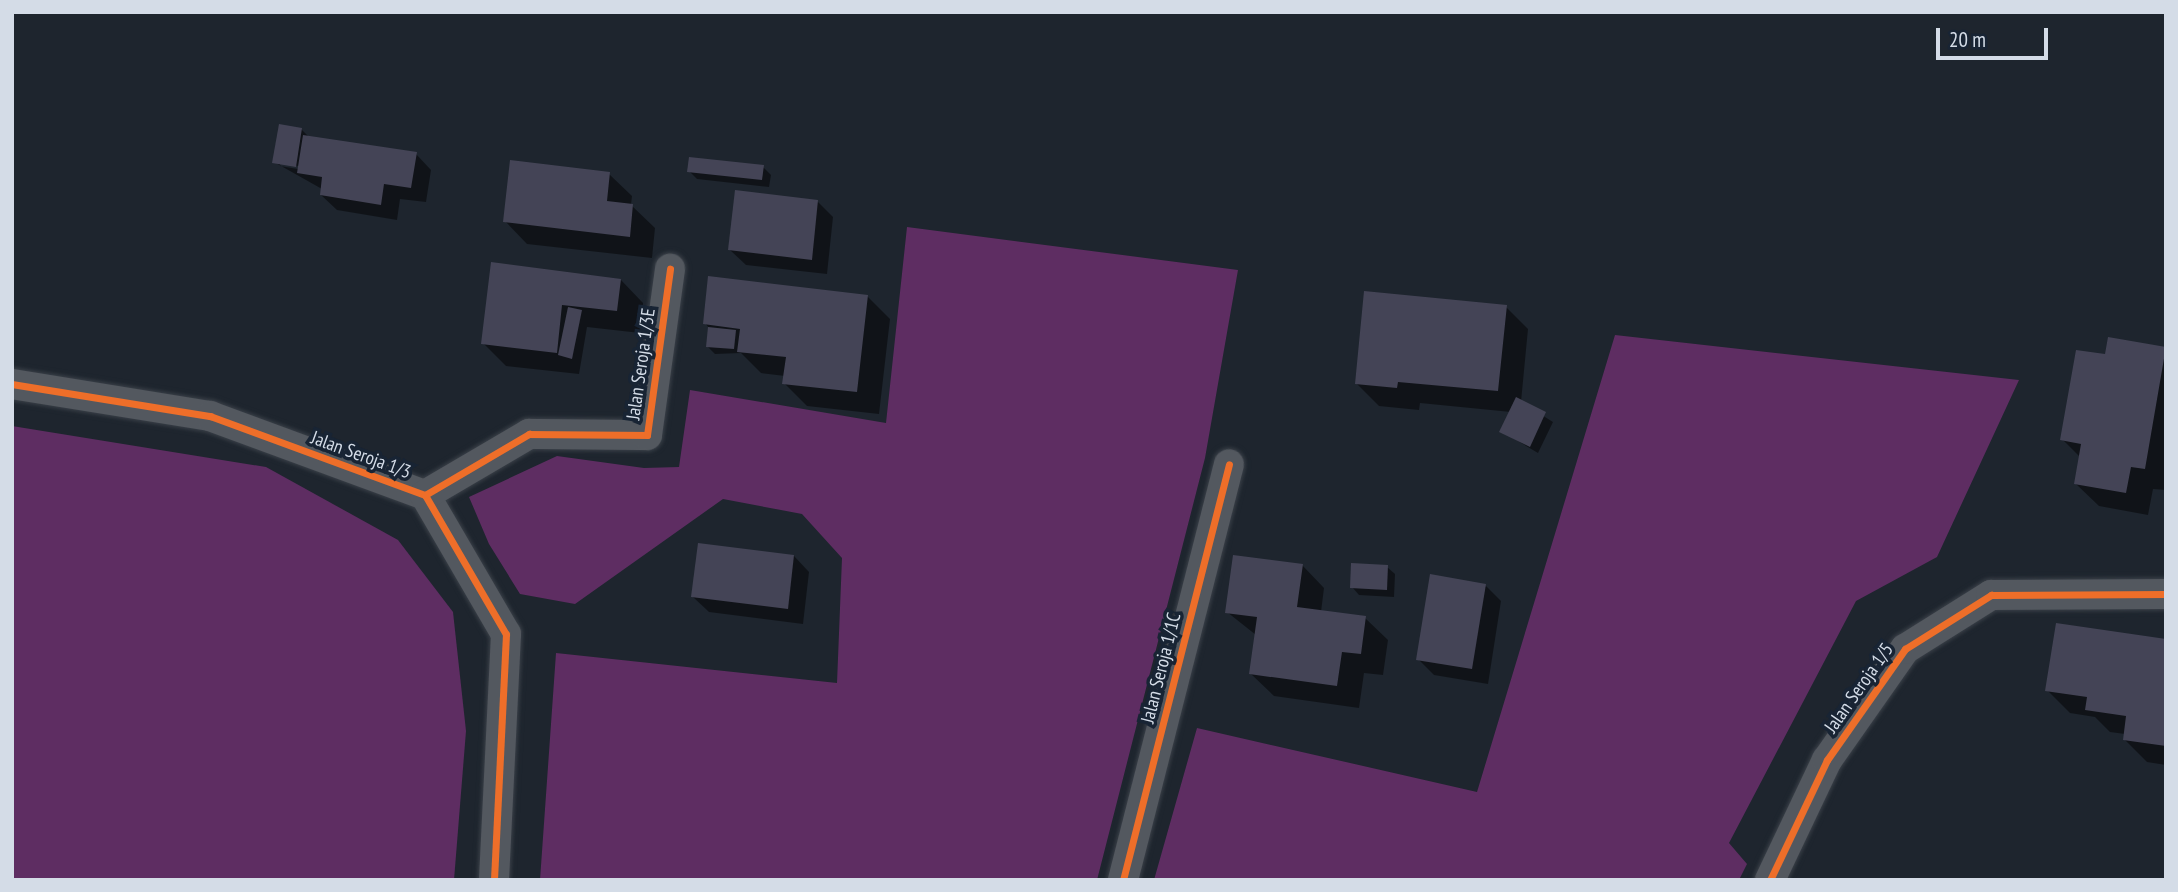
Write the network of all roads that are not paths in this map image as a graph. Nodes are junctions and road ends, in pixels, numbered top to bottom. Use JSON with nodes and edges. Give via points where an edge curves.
{"nodes":[{"id":1,"x":670,"y":269,"type":"dead end"},
{"id":2,"x":12,"y":384,"type":"edge"},
{"id":3,"x":1229,"y":464,"type":"dead end"},
{"id":4,"x":425,"y":495,"type":"junction"},
{"id":5,"x":2166,"y":594,"type":"edge"},
{"id":6,"x":494,"y":880,"type":"edge"},
{"id":7,"x":1123,"y":880,"type":"edge"},
{"id":8,"x":1770,"y":880,"type":"edge"}],
"edges":[{"from":1,"to":4,"type":"street","name":"Jalan Seroja 1/3E","via":[[647,435],[529,434]]},
{"from":2,"to":4,"type":"street","name":"Jalan Seroja 1/3","via":[[210,416]]},
{"from":3,"to":7,"type":"street","name":"Jalan Seroja 1/1C"},
{"from":4,"to":6,"type":"street","name":"Jalan Seroja 1/3","via":[[506,634]]},
{"from":5,"to":8,"type":"street","name":"Jalan Seroja 1/5","via":[[1991,595],[1905,649],[1827,760]]}]}
